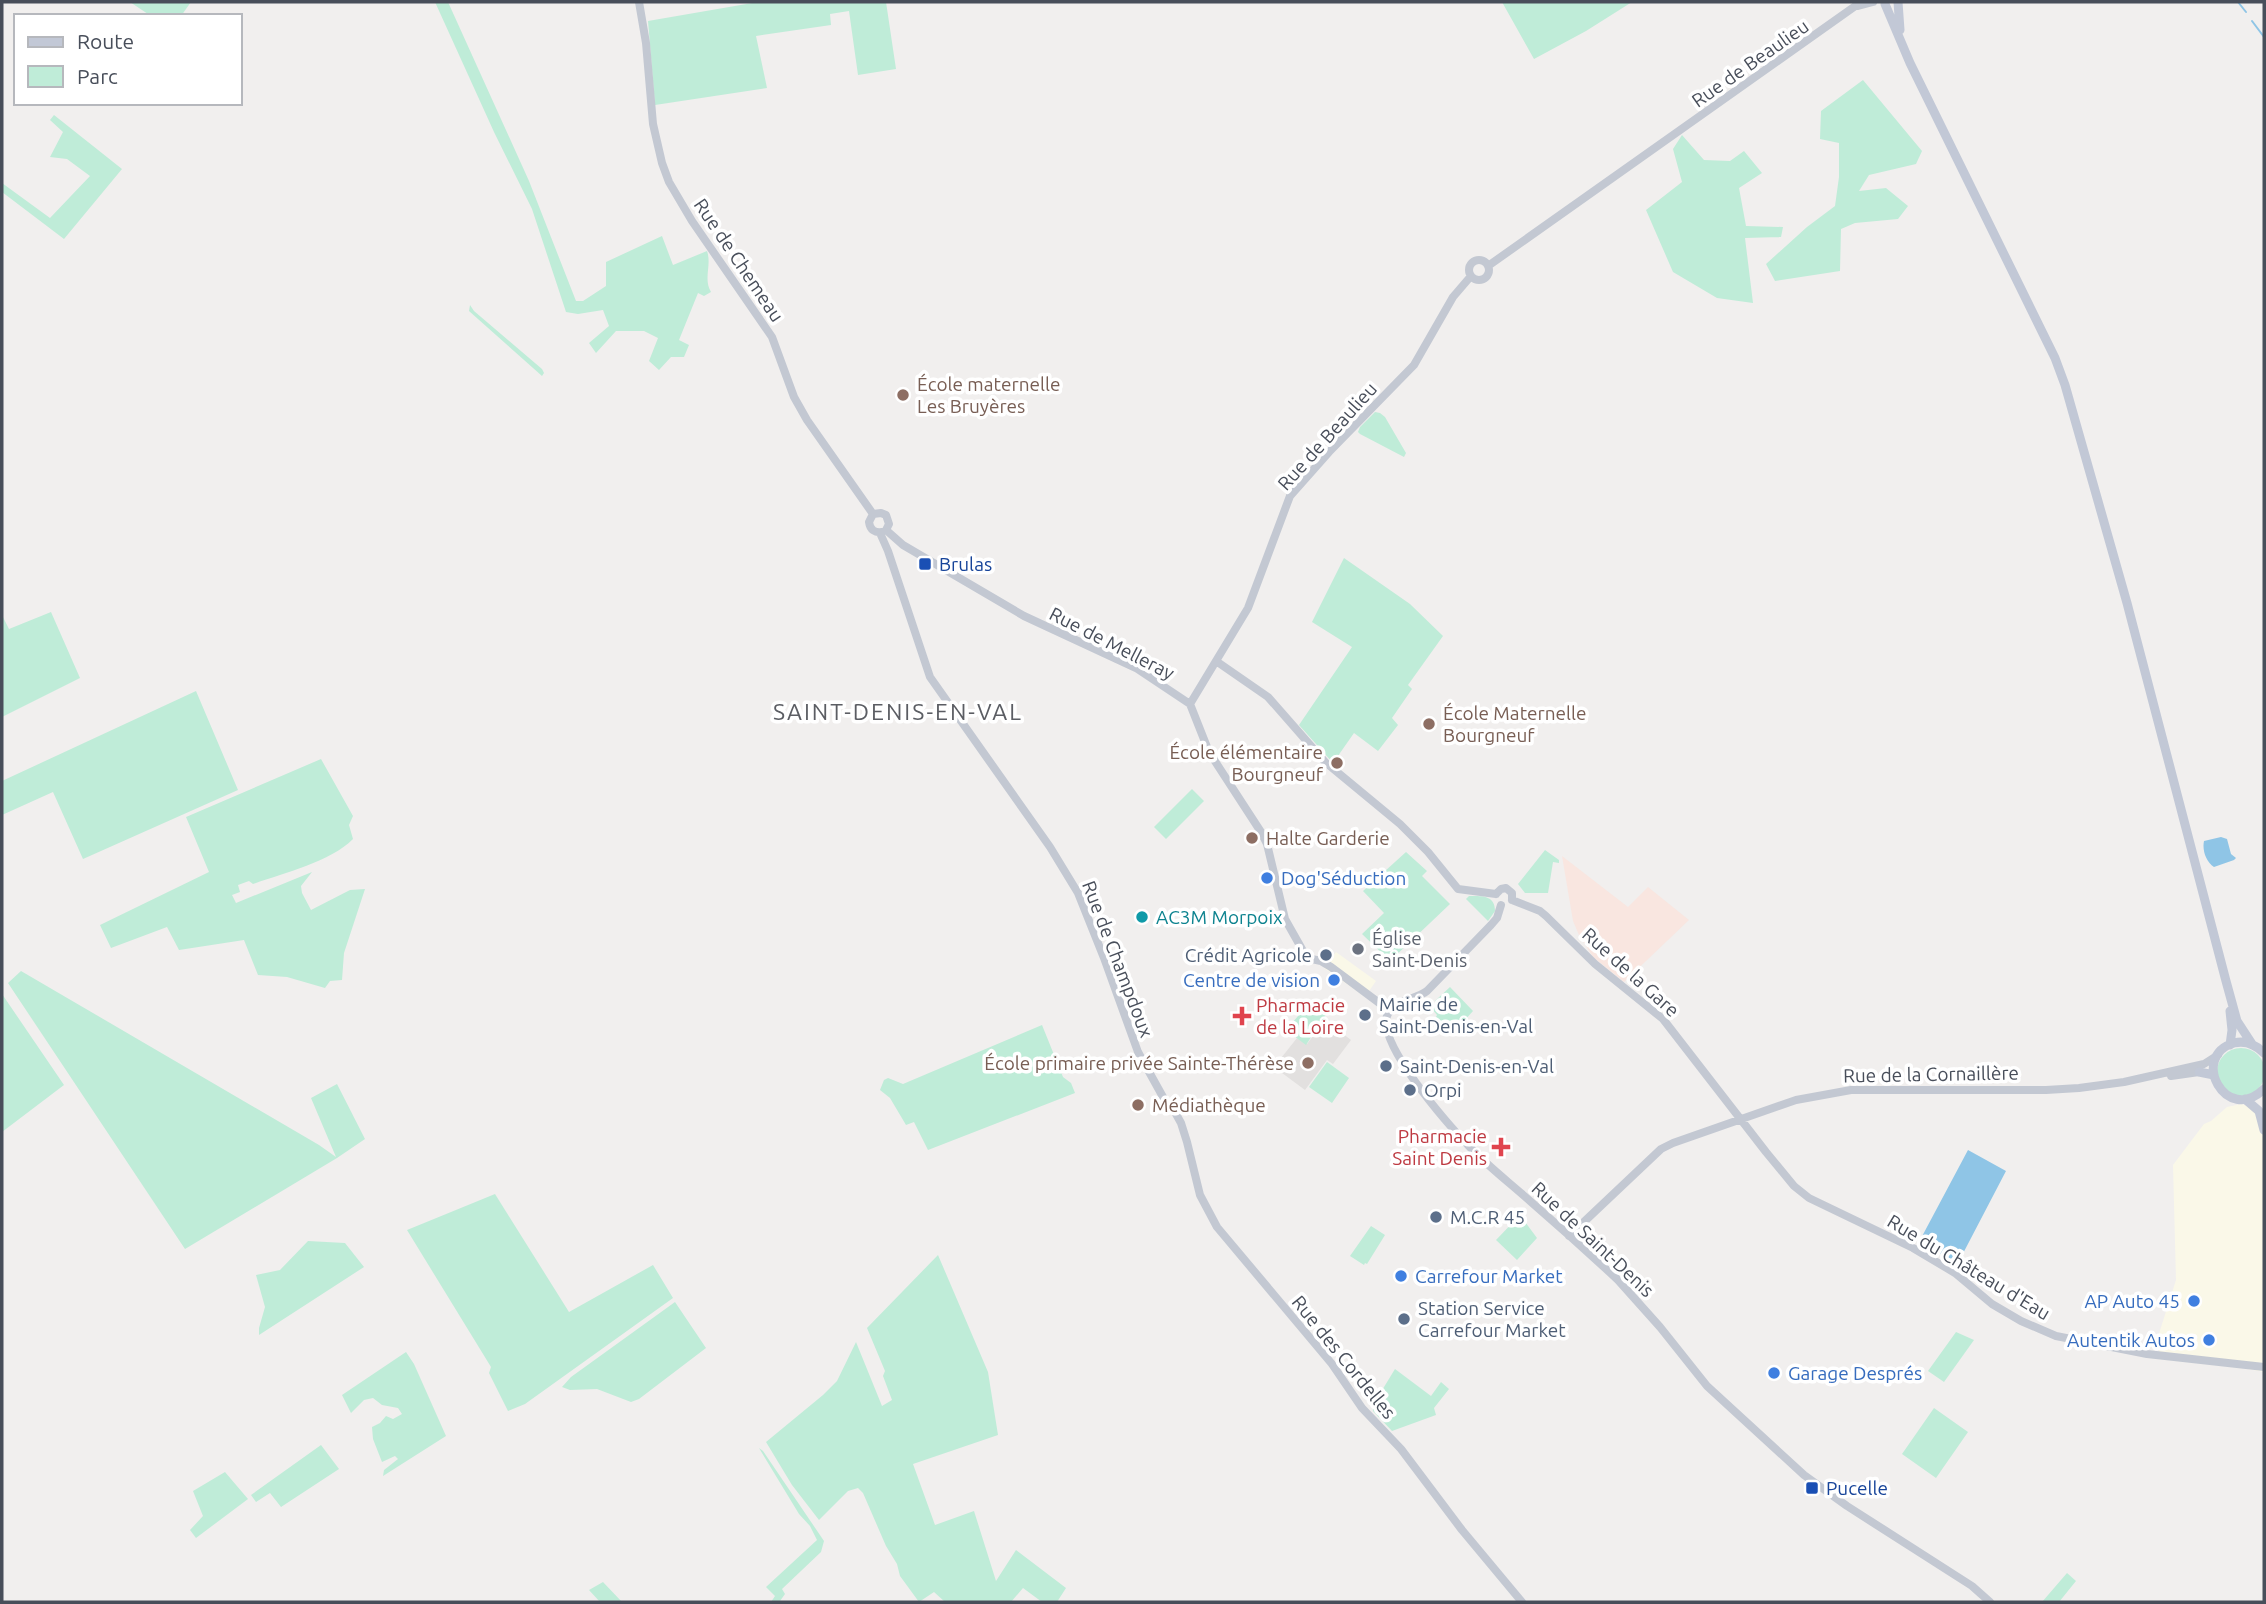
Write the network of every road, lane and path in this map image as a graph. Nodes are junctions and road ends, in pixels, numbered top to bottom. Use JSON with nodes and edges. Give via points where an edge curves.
{"nodes":[{"id":1,"x":639,"y":2,"type":"edge"},
{"id":2,"x":1898,"y":2,"type":"edge"},
{"id":3,"x":1879,"y":3,"type":"edge"},
{"id":4,"x":1860,"y":4,"type":"edge"},
{"id":5,"x":1903,"y":49,"type":"junction"},
{"id":6,"x":1488,"y":266,"type":"junction"},
{"id":7,"x":1471,"y":276,"type":"junction"},
{"id":8,"x":873,"y":514,"type":"junction"},
{"id":9,"x":883,"y":531,"type":"junction"},
{"id":10,"x":1216,"y":661,"type":"junction"},
{"id":11,"x":1190,"y":704,"type":"junction"},
{"id":12,"x":1496,"y":894,"type":"junction"},
{"id":13,"x":1512,"y":900,"type":"junction"},
{"id":14,"x":1501,"y":905,"type":"junction"},
{"id":15,"x":2226,"y":981,"type":"junction"},
{"id":16,"x":1390,"y":1011,"type":"junction"},
{"id":17,"x":2252,"y":1044,"type":"junction"},
{"id":18,"x":2230,"y":1045,"type":"junction"},
{"id":19,"x":2264,"y":1053,"type":"edge"},
{"id":20,"x":2218,"y":1055,"type":"junction"},
{"id":21,"x":2199,"y":1072,"type":"joint"},
{"id":22,"x":2214,"y":1075,"type":"junction"},
{"id":23,"x":2128,"y":1081,"type":"junction"},
{"id":24,"x":2264,"y":1089,"type":"edge"},
{"id":25,"x":2245,"y":1099,"type":"junction"},
{"id":26,"x":2261,"y":1103,"type":"edge"},
{"id":27,"x":1176,"y":1114,"type":"joint"},
{"id":28,"x":1740,"y":1119,"type":"junction"},
{"id":29,"x":2264,"y":1130,"type":"edge"},
{"id":30,"x":1569,"y":1236,"type":"junction"},
{"id":31,"x":2264,"y":1367,"type":"edge"},
{"id":32,"x":1522,"y":1602,"type":"edge"},
{"id":33,"x":1990,"y":1602,"type":"edge"}],
"edges":[{"from":1,"to":8,"type":"street","name":"Rue de Chemeau","via":[[653,124],[669,182],[772,337],[807,420]]},
{"from":2,"to":3,"type":"main road"},
{"from":2,"to":5,"type":"main road"},
{"from":3,"to":4,"type":"street","name":"Rue de Beaulieu"},
{"from":3,"to":5,"type":"main road"},
{"from":4,"to":6,"type":"street","name":"Rue de Beaulieu"},
{"from":5,"to":15,"type":"main road","via":[[2065,385]]},
{"from":6,"to":7,"type":"street","via":[[1482,279]]},
{"from":6,"to":7,"type":"street","via":[[1474,261],[1469,266]]},
{"from":7,"to":10,"type":"street","name":"Rue de Beaulieu","via":[[1453,298],[1415,365],[1290,496],[1248,608]]},
{"from":8,"to":9,"type":"street","via":[[870,526],[873,531]]},
{"from":8,"to":9,"type":"street","via":[[888,518]]},
{"from":9,"to":11,"type":"street","name":"Rue de Melleray","via":[[1009,607],[1136,668]]},
{"from":9,"to":27,"type":"street","name":"Rue de Champdoux","via":[[930,677],[1050,847],[1077,893],[1138,1052],[1168,1114]]},
{"from":10,"to":11,"type":"street","name":"Rue de Beaulieu"},
{"from":10,"to":12,"type":"street","via":[[1268,697],[1325,762],[1400,824],[1458,889]]},
{"from":11,"to":16,"type":"street","via":[[1209,752],[1267,844],[1286,919],[1307,958],[1331,967]]},
{"from":12,"to":13,"type":"street","via":[[1506,888]]},
{"from":12,"to":14,"type":"street"},
{"from":13,"to":14,"type":"street"},
{"from":13,"to":28,"type":"street","name":"Rue de la Gare","via":[[1540,911],[1595,964],[1663,1019]]},
{"from":14,"to":16,"type":"street","via":[[1491,925],[1427,991]]},
{"from":15,"to":17,"type":"main road","via":[[2237,1021]]},
{"from":15,"to":18,"type":"main road"},
{"from":16,"to":30,"type":"street","name":"Rue de Saint-Denis","via":[[1386,1023],[1394,1048],[1448,1124]]},
{"from":17,"to":18,"type":"main road"},
{"from":17,"to":19,"type":"main road"},
{"from":18,"to":20,"type":"main road"},
{"from":20,"to":22,"type":"main road"},
{"from":20,"to":23,"type":"street","name":"Rue de la Cornaillère","via":[[2204,1064]]},
{"from":21,"to":22,"type":"main road","name":"Rue de la Cornaillère"},
{"from":21,"to":23,"type":"street","name":"Rue de la Cornaillère"},
{"from":22,"to":25,"type":"main road","via":[[2222,1091]]},
{"from":23,"to":28,"type":"street","name":"Rue de la Cornaillère","via":[[2046,1090],[1851,1090],[1796,1100]]},
{"from":24,"to":25,"type":"main road"},
{"from":24,"to":26,"type":"main road"},
{"from":25,"to":26,"type":"main road"},
{"from":26,"to":29,"type":"main road"},
{"from":27,"to":32,"type":"street","name":"Rue des Cordelles","via":[[1200,1195],[1217,1227]]},
{"from":28,"to":30,"type":"street","name":"Rue de la Cornaillère","via":[[1661,1149]]},
{"from":28,"to":31,"type":"street","name":"Rue du Château d'Eau","via":[[1809,1198],[1913,1248],[2021,1321],[2056,1336],[2143,1354]]},
{"from":30,"to":33,"type":"street","name":"Rue de Saint-Denis","via":[[1636,1298],[1707,1386],[1804,1475]]}]}
